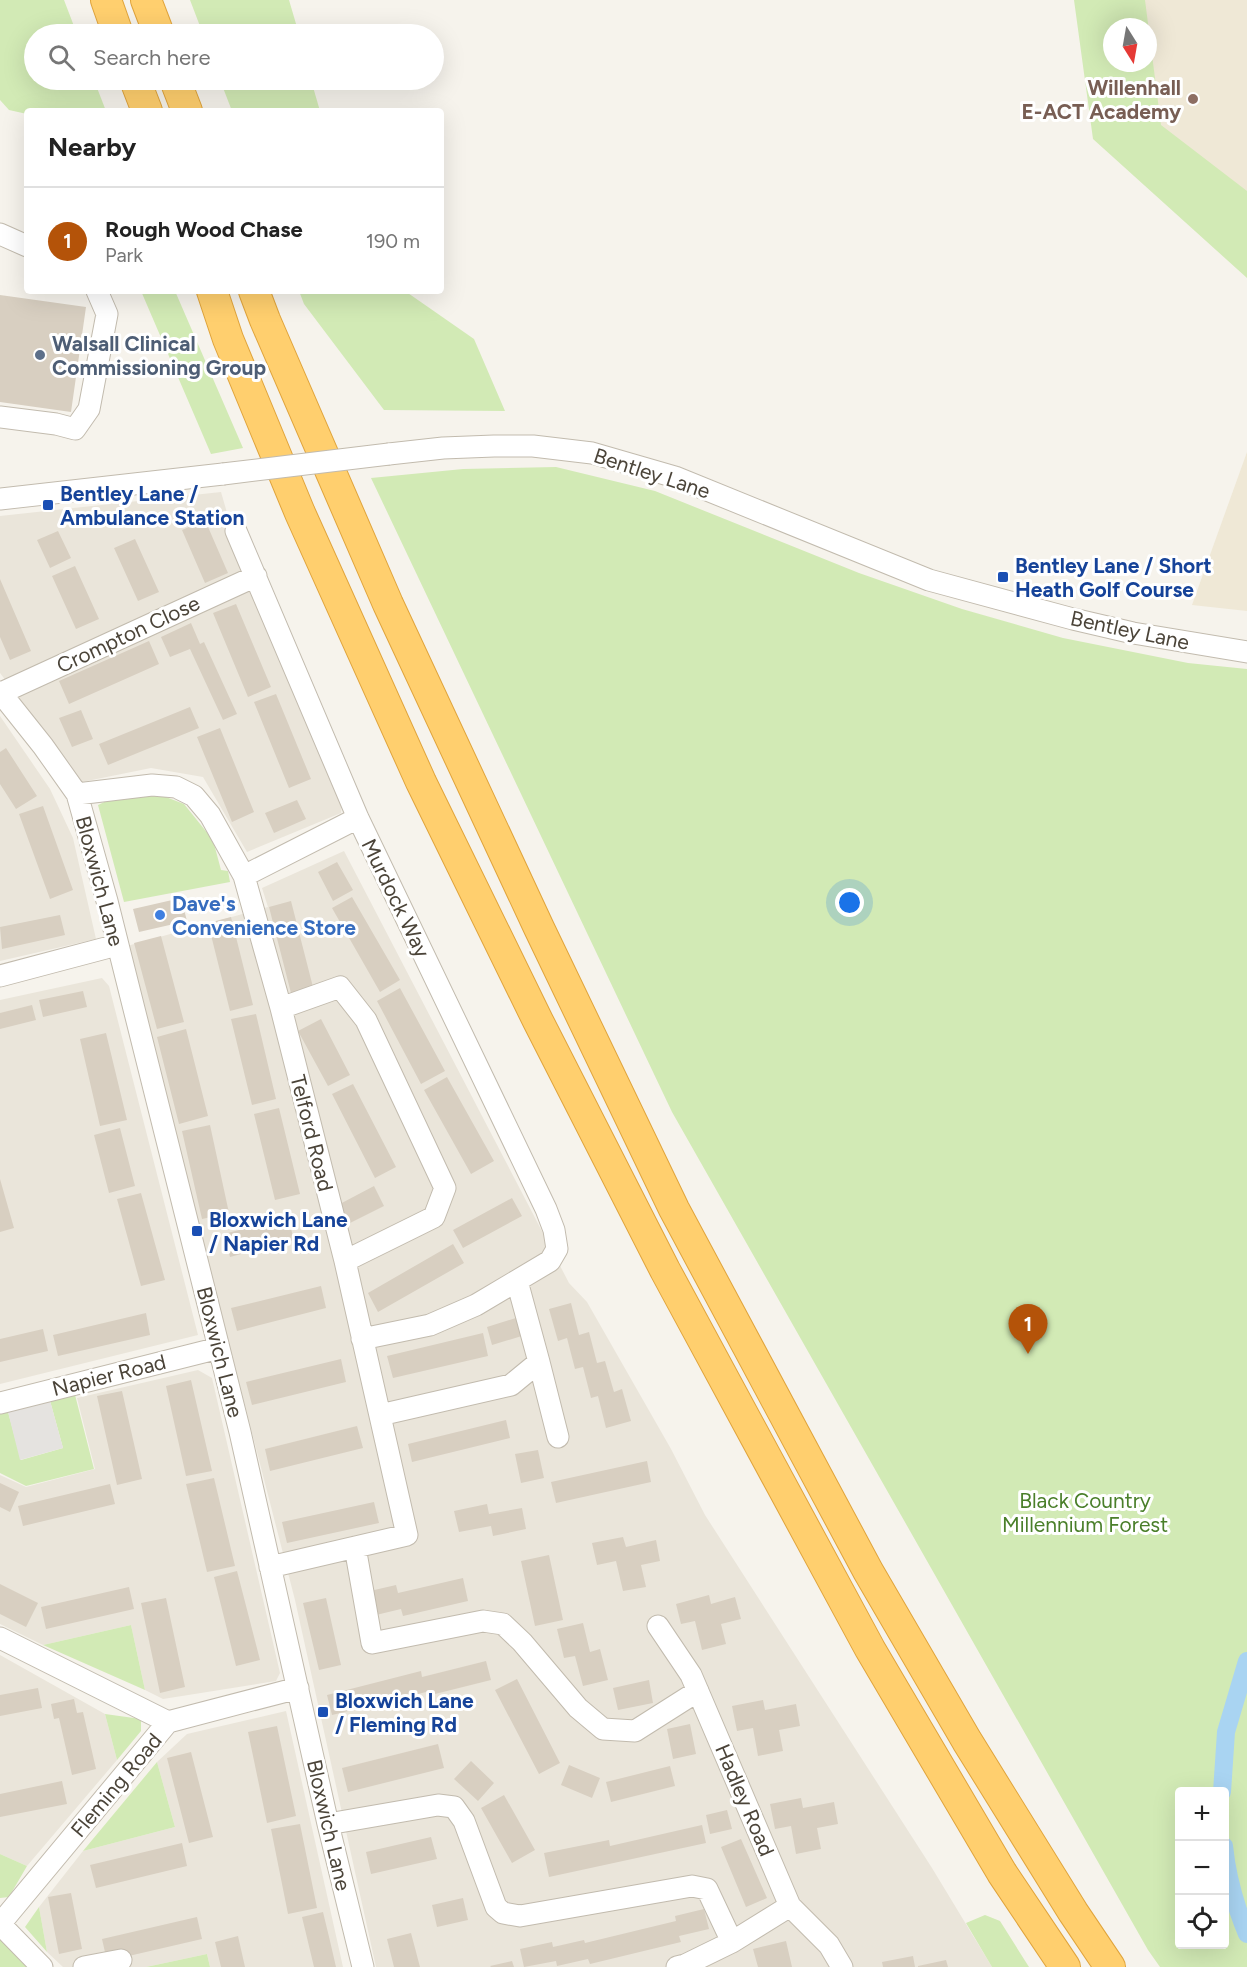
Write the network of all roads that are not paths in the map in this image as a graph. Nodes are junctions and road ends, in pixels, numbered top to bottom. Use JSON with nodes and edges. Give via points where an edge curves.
{"nodes":[{"id":1,"x":106,"y":0,"type":"edge"},
{"id":2,"x":146,"y":0,"type":"edge"},
{"id":3,"x":114,"y":24,"type":"edge"},
{"id":4,"x":155,"y":24,"type":"edge"},
{"id":5,"x":139,"y":90,"type":"edge"},
{"id":6,"x":180,"y":90,"type":"edge"},
{"id":7,"x":146,"y":108,"type":"edge"},
{"id":8,"x":186,"y":108,"type":"edge"},
{"id":9,"x":0,"y":234,"type":"edge"},
{"id":10,"x":24,"y":245,"type":"edge"},
{"id":11,"x":98,"y":294,"type":"edge"},
{"id":12,"x":213,"y":294,"type":"edge"},
{"id":13,"x":255,"y":294,"type":"edge"},
{"id":14,"x":0,"y":417,"type":"edge"},
{"id":15,"x":0,"y":499,"type":"edge"},
{"id":16,"x":236,"y":531,"type":"dead end"},
{"id":17,"x":256,"y":576,"type":"junction"},
{"id":18,"x":1247,"y":652,"type":"edge"},
{"id":19,"x":0,"y":693,"type":"edge"},
{"id":20,"x":77,"y":794,"type":"junction"},
{"id":21,"x":358,"y":818,"type":"junction"},
{"id":22,"x":244,"y":876,"type":"junction"},
{"id":23,"x":117,"y":945,"type":"junction"},
{"id":24,"x":0,"y":976,"type":"edge"},
{"id":25,"x":281,"y":1008,"type":"junction"},
{"id":26,"x":345,"y":1261,"type":"junction"},
{"id":27,"x":517,"y":1281,"type":"junction"},
{"id":28,"x":362,"y":1339,"type":"junction"},
{"id":29,"x":219,"y":1348,"type":"junction"},
{"id":30,"x":540,"y":1362,"type":"junction"},
{"id":31,"x":0,"y":1403,"type":"edge"},
{"id":32,"x":380,"y":1415,"type":"junction"},
{"id":33,"x":558,"y":1437,"type":"dead end"},
{"id":34,"x":355,"y":1547,"type":"junction"},
{"id":35,"x":270,"y":1567,"type":"junction"},
{"id":36,"x":658,"y":1626,"type":"dead end"},
{"id":37,"x":0,"y":1638,"type":"edge"},
{"id":38,"x":298,"y":1688,"type":"junction"},
{"id":39,"x":698,"y":1691,"type":"junction"},
{"id":40,"x":168,"y":1722,"type":"junction"},
{"id":41,"x":328,"y":1824,"type":"junction"},
{"id":42,"x":790,"y":1906,"type":"junction"},
{"id":43,"x":0,"y":1924,"type":"edge"},
{"id":44,"x":732,"y":1942,"type":"junction"},
{"id":45,"x":121,"y":1960,"type":"dead end"},
{"id":46,"x":42,"y":1967,"type":"edge"},
{"id":47,"x":84,"y":1967,"type":"edge"},
{"id":48,"x":363,"y":1967,"type":"edge"},
{"id":49,"x":677,"y":1967,"type":"edge"},
{"id":50,"x":842,"y":1967,"type":"edge"},
{"id":51,"x":1065,"y":1967,"type":"edge"},
{"id":52,"x":1110,"y":1967,"type":"edge"}],
"edges":[{"from":1,"to":3,"type":"highway"},
{"from":2,"to":4,"type":"highway"},
{"from":5,"to":7,"type":"highway"},
{"from":6,"to":8,"type":"highway"},
{"from":9,"to":10,"type":"street"},
{"from":11,"to":14,"type":"street","via":[[107,314],[89,409],[75,429]]},
{"from":12,"to":51,"type":"highway","via":[[300,513],[421,782],[538,1021],[665,1270],[870,1649],[1002,1873]]},
{"from":13,"to":52,"type":"highway","via":[[388,604],[674,1209],[868,1571],[967,1742]]},
{"from":15,"to":18,"type":"street","name":"Bentley Lane","bridge":true,"via":[[443,448],[533,446],[592,453],[675,477],[929,580],[1084,622]]},
{"from":16,"to":17,"type":"street","name":"Murdock Way"},
{"from":17,"to":19,"type":"street","name":"Crompton Close"},
{"from":17,"to":21,"type":"street","name":"Murdock Way"},
{"from":19,"to":20,"type":"street","name":"Bloxwich Lane"},
{"from":20,"to":22,"type":"street","name":"Telford Road","via":[[152,785],[176,787],[194,796],[210,815]]},
{"from":20,"to":23,"type":"street","name":"Bloxwich Lane"},
{"from":21,"to":22,"type":"street"},
{"from":21,"to":27,"type":"street","name":"Murdock Way","via":[[554,1230],[557,1249],[550,1261]]},
{"from":22,"to":25,"type":"street","name":"Telford Road"},
{"from":23,"to":24,"type":"street"},
{"from":23,"to":29,"type":"street","name":"Bloxwich Lane"},
{"from":25,"to":26,"type":"street","name":"Telford Road"},
{"from":25,"to":26,"type":"street","via":[[340,987],[366,1020],[445,1188],[434,1217]]},
{"from":26,"to":28,"type":"street","name":"Telford Road"},
{"from":27,"to":28,"type":"street","via":[[477,1305],[430,1325]]},
{"from":27,"to":30,"type":"street"},
{"from":28,"to":32,"type":"street","name":"Telford Road"},
{"from":29,"to":31,"type":"street","name":"Napier Road"},
{"from":29,"to":35,"type":"street","name":"Bloxwich Lane"},
{"from":30,"to":32,"type":"street","via":[[511,1385]]},
{"from":30,"to":33,"type":"street"},
{"from":32,"to":34,"type":"street","name":"Telford Road","via":[[407,1535]]},
{"from":34,"to":35,"type":"street","name":"Telford Road"},
{"from":34,"to":39,"type":"street","via":[[372,1643],[483,1621],[503,1624],[578,1708],[603,1729],[635,1731]]},
{"from":35,"to":38,"type":"street","name":"Bloxwich Lane"},
{"from":36,"to":39,"type":"street","name":"Hadley Road"},
{"from":37,"to":40,"type":"street"},
{"from":38,"to":40,"type":"street","name":"Fleming Road"},
{"from":38,"to":41,"type":"street","name":"Bloxwich Lane"},
{"from":39,"to":42,"type":"street","name":"Hadley Road"},
{"from":40,"to":43,"type":"street","name":"Fleming Road"},
{"from":41,"to":44,"type":"street","via":[[438,1805],[454,1808],[464,1821],[495,1907],[503,1913],[520,1916],[692,1886],[707,1889]]},
{"from":41,"to":48,"type":"street","name":"Bloxwich Lane"},
{"from":42,"to":44,"type":"street"},
{"from":42,"to":50,"type":"street","name":"Hadley Road","via":[[830,1945]]},
{"from":43,"to":46,"type":"street"},
{"from":44,"to":49,"type":"street"},
{"from":45,"to":47,"type":"street"}]}
